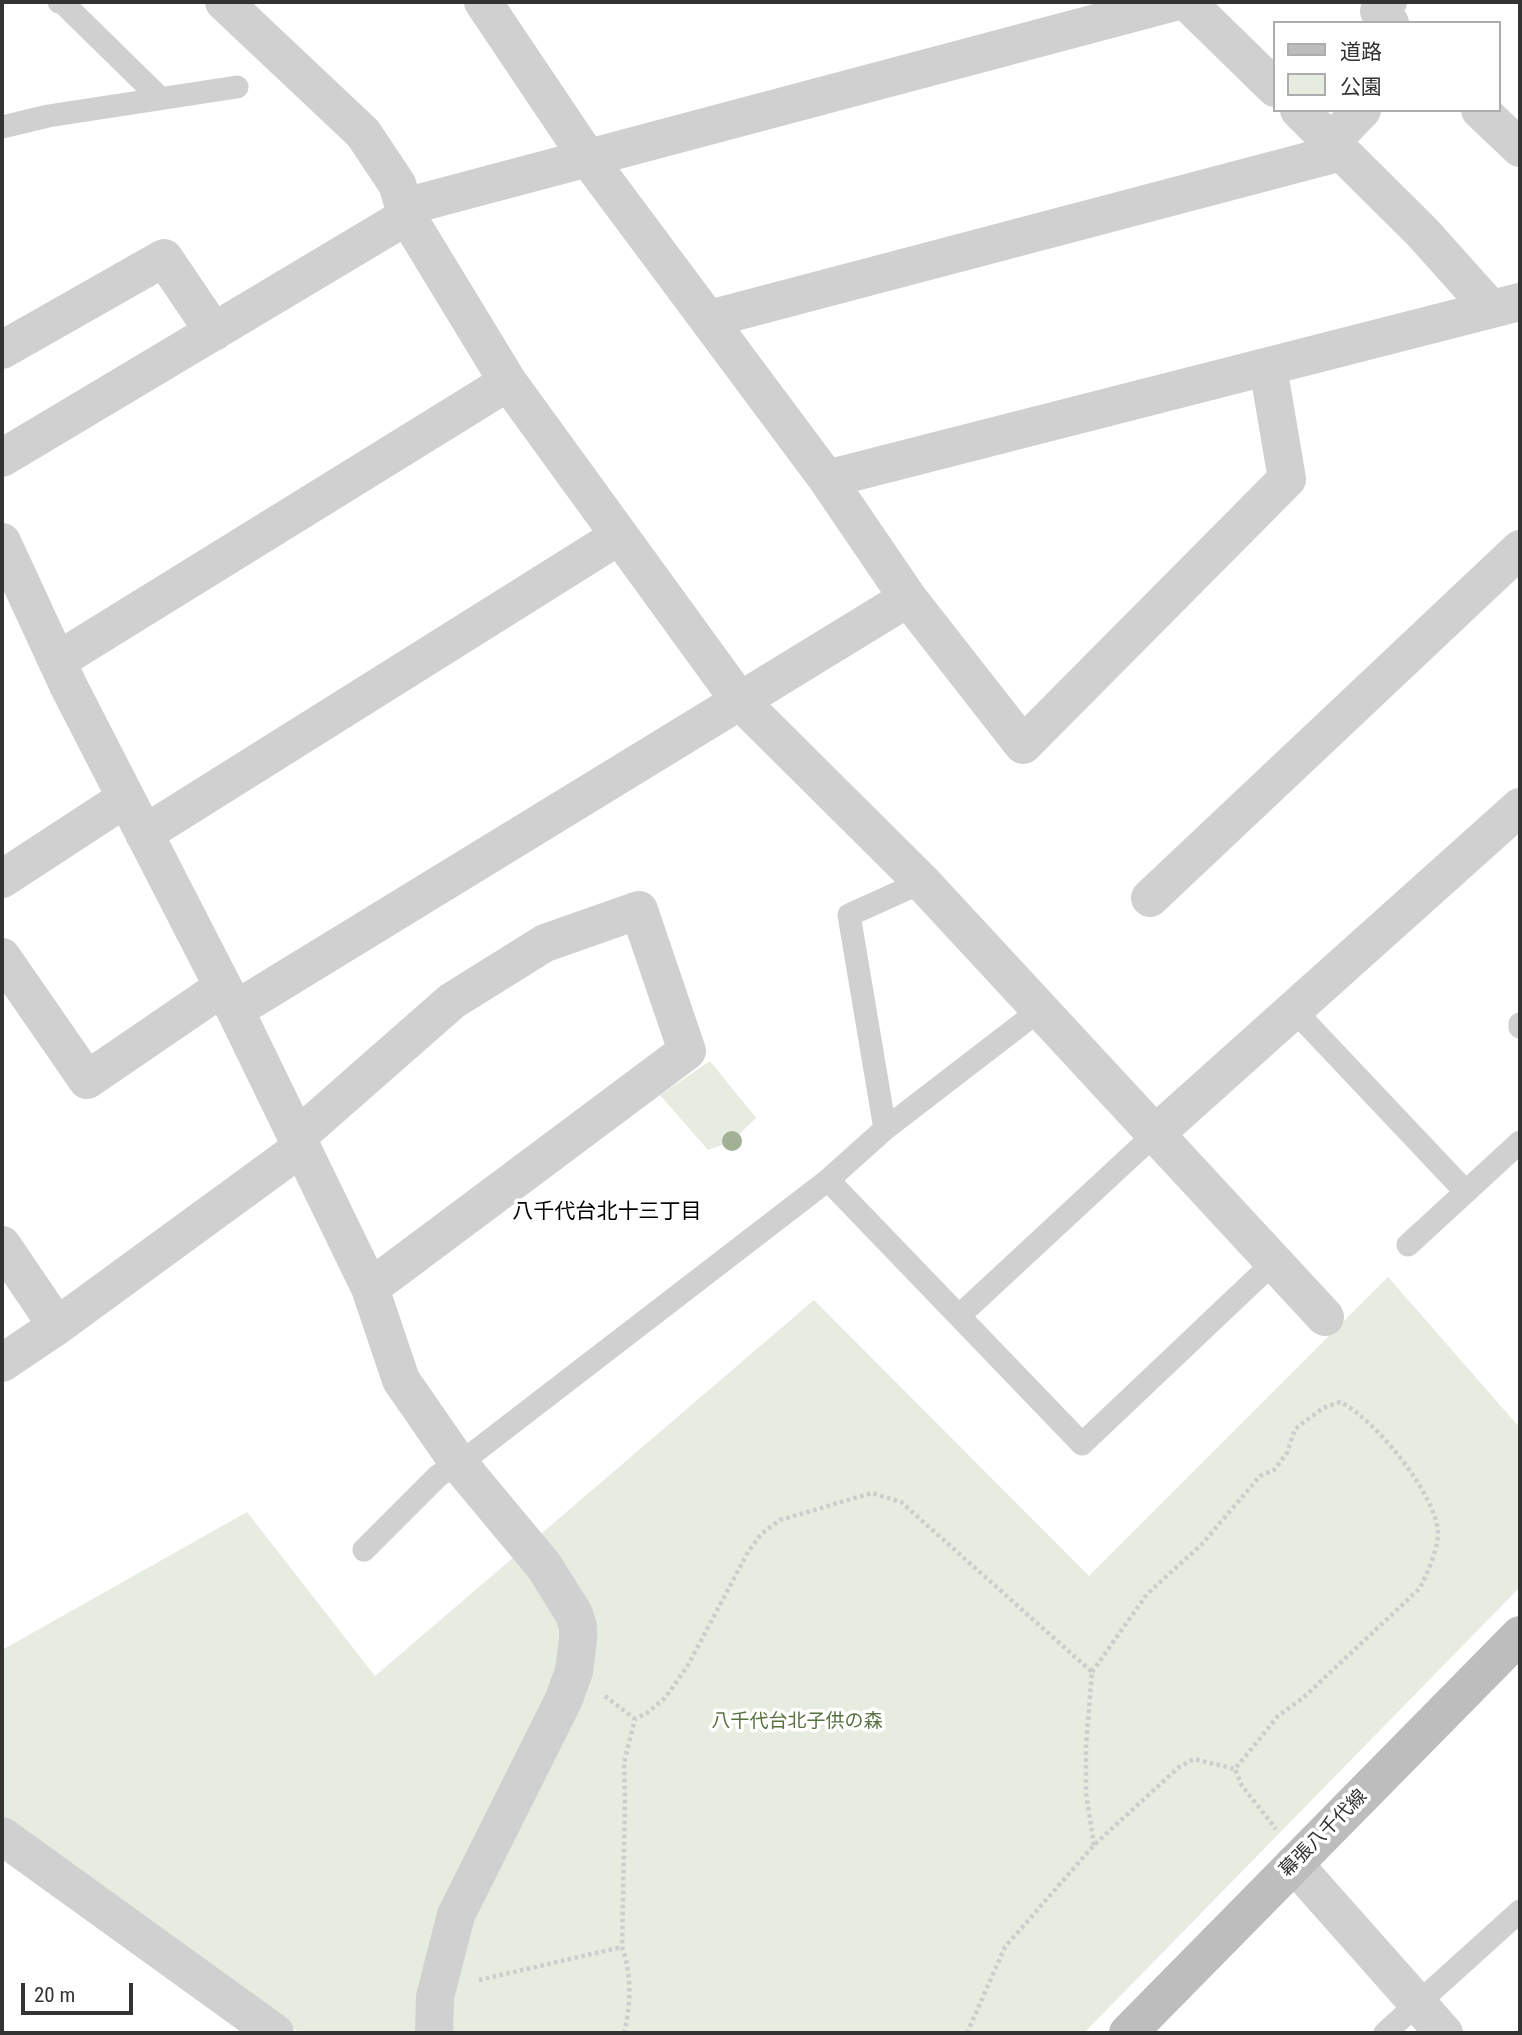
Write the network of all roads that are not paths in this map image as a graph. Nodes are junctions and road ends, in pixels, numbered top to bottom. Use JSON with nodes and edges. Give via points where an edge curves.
{"nodes":[{"id":1,"x":60,"y":2,"type":"edge"},
{"id":2,"x":223,"y":2,"type":"edge"},
{"id":3,"x":483,"y":2,"type":"edge"},
{"id":4,"x":1175,"y":2,"type":"edge"},
{"id":5,"x":1187,"y":2,"type":"edge"},
{"id":6,"x":1388,"y":2,"type":"edge"},
{"id":7,"x":1388,"y":21,"type":"edge"},
{"id":8,"x":237,"y":86,"type":"dead end"},
{"id":9,"x":1274,"y":87,"type":"edge"},
{"id":10,"x":160,"y":98,"type":"junction"},
{"id":11,"x":1301,"y":112,"type":"edge"},
{"id":12,"x":1361,"y":112,"type":"edge"},
{"id":13,"x":1482,"y":112,"type":"edge"},
{"id":14,"x":2,"y":127,"type":"edge"},
{"id":15,"x":1337,"y":147,"type":"junction"},
{"id":16,"x":1520,"y":148,"type":"edge"},
{"id":17,"x":587,"y":157,"type":"junction"},
{"id":18,"x":406,"y":211,"type":"junction"},
{"id":19,"x":1506,"y":306,"type":"edge"},
{"id":20,"x":709,"y":319,"type":"junction"},
{"id":21,"x":214,"y":332,"type":"junction"},
{"id":22,"x":2,"y":350,"type":"edge"},
{"id":23,"x":1268,"y":367,"type":"junction"},
{"id":24,"x":508,"y":382,"type":"junction"},
{"id":25,"x":2,"y":458,"type":"edge"},
{"id":26,"x":827,"y":479,"type":"junction"},
{"id":27,"x":619,"y":536,"type":"junction"},
{"id":28,"x":2,"y":542,"type":"edge"},
{"id":29,"x":1520,"y":549,"type":"edge"},
{"id":30,"x":908,"y":598,"type":"junction"},
{"id":31,"x":57,"y":661,"type":"junction"},
{"id":32,"x":739,"y":699,"type":"junction"},
{"id":33,"x":126,"y":798,"type":"junction"},
{"id":34,"x":1520,"y":807,"type":"edge"},
{"id":35,"x":144,"y":834,"type":"junction"},
{"id":36,"x":2,"y":879,"type":"edge"},
{"id":37,"x":922,"y":882,"type":"junction"},
{"id":38,"x":1150,"y":898,"type":"dead end"},
{"id":39,"x":2,"y":957,"type":"edge"},
{"id":40,"x":229,"y":998,"type":"junction"},
{"id":41,"x":1041,"y":1009,"type":"junction"},
{"id":42,"x":1293,"y":1009,"type":"junction"},
{"id":43,"x":885,"y":1129,"type":"junction"},
{"id":44,"x":1154,"y":1135,"type":"junction"},
{"id":45,"x":299,"y":1142,"type":"junction"},
{"id":46,"x":1520,"y":1142,"type":"edge"},
{"id":47,"x":828,"y":1180,"type":"junction"},
{"id":48,"x":1465,"y":1192,"type":"junction"},
{"id":49,"x":2,"y":1245,"type":"edge"},
{"id":50,"x":1408,"y":1245,"type":"dead end"},
{"id":51,"x":1273,"y":1263,"type":"junction"},
{"id":52,"x":370,"y":1288,"type":"junction"},
{"id":53,"x":960,"y":1315,"type":"junction"},
{"id":54,"x":1325,"y":1317,"type":"dead end"},
{"id":55,"x":57,"y":1326,"type":"junction"},
{"id":56,"x":2,"y":1363,"type":"edge"},
{"id":57,"x":459,"y":1464,"type":"junction"},
{"id":58,"x":364,"y":1550,"type":"dead end"},
{"id":59,"x":1520,"y":1635,"type":"edge"},
{"id":60,"x":2,"y":1836,"type":"edge"},
{"id":61,"x":1287,"y":1849,"type":"junction"},
{"id":62,"x":1520,"y":1911,"type":"edge"},
{"id":63,"x":1418,"y":2004,"type":"junction"},
{"id":64,"x":275,"y":2033,"type":"edge"},
{"id":65,"x":434,"y":2033,"type":"edge"},
{"id":66,"x":1128,"y":2033,"type":"edge"},
{"id":67,"x":1385,"y":2033,"type":"edge"},
{"id":68,"x":1444,"y":2033,"type":"edge"}],
"edges":[{"from":1,"to":10,"type":"lane"},
{"from":2,"to":18,"type":"street","via":[[363,133],[397,184]]},
{"from":3,"to":17,"type":"street"},
{"from":4,"to":17,"type":"street"},
{"from":5,"to":9,"type":"street"},
{"from":6,"to":7,"type":"street","via":[[1379,11]]},
{"from":8,"to":10,"type":"lane"},
{"from":10,"to":14,"type":"lane"},
{"from":11,"to":15,"type":"street"},
{"from":12,"to":15,"type":"street"},
{"from":13,"to":16,"type":"street"},
{"from":15,"to":19,"type":"street","via":[[1422,232]]},
{"from":15,"to":20,"type":"street"},
{"from":17,"to":18,"type":"street"},
{"from":17,"to":20,"type":"street"},
{"from":18,"to":21,"type":"street"},
{"from":18,"to":24,"type":"street"},
{"from":19,"to":23,"type":"street"},
{"from":20,"to":26,"type":"street"},
{"from":21,"to":22,"type":"street","via":[[164,258]]},
{"from":21,"to":25,"type":"street"},
{"from":23,"to":26,"type":"street"},
{"from":23,"to":30,"type":"street","via":[[1287,479],[1023,745]]},
{"from":24,"to":27,"type":"street"},
{"from":24,"to":31,"type":"street"},
{"from":26,"to":30,"type":"street"},
{"from":27,"to":32,"type":"street"},
{"from":27,"to":35,"type":"street"},
{"from":28,"to":31,"type":"street"},
{"from":29,"to":38,"type":"street"},
{"from":30,"to":32,"type":"street"},
{"from":31,"to":33,"type":"street"},
{"from":32,"to":37,"type":"street"},
{"from":32,"to":40,"type":"street"},
{"from":33,"to":35,"type":"street"},
{"from":33,"to":36,"type":"street"},
{"from":34,"to":42,"type":"street"},
{"from":35,"to":40,"type":"street"},
{"from":37,"to":41,"type":"street"},
{"from":37,"to":43,"type":"lane","via":[[849,915]]},
{"from":39,"to":40,"type":"street","via":[[87,1080]]},
{"from":40,"to":45,"type":"street"},
{"from":41,"to":43,"type":"lane"},
{"from":41,"to":44,"type":"street"},
{"from":42,"to":44,"type":"street"},
{"from":42,"to":48,"type":"lane"},
{"from":43,"to":47,"type":"lane"},
{"from":44,"to":51,"type":"street"},
{"from":44,"to":53,"type":"lane"},
{"from":45,"to":52,"type":"street"},
{"from":45,"to":52,"type":"street","via":[[452,1001],[545,943],[639,910],[687,1051]]},
{"from":45,"to":55,"type":"street"},
{"from":46,"to":48,"type":"lane"},
{"from":47,"to":53,"type":"lane"},
{"from":47,"to":57,"type":"lane"},
{"from":48,"to":50,"type":"lane"},
{"from":49,"to":55,"type":"street"},
{"from":51,"to":53,"type":"lane","via":[[1083,1444]]},
{"from":51,"to":54,"type":"street"},
{"from":52,"to":57,"type":"street","via":[[401,1380]]},
{"from":55,"to":56,"type":"street"},
{"from":57,"to":58,"type":"lane","via":[[439,1475]]},
{"from":57,"to":65,"type":"street","via":[[544,1566],[574,1614],[578,1640],[564,1699],[456,1914],[435,1997]]},
{"from":59,"to":61,"type":"main road","name":"幕張八千代線"},
{"from":60,"to":64,"type":"street"},
{"from":61,"to":63,"type":"street"},
{"from":61,"to":66,"type":"main road","name":"幕張八千代線"},
{"from":62,"to":63,"type":"lane"},
{"from":63,"to":67,"type":"lane"},
{"from":63,"to":68,"type":"street"}]}
